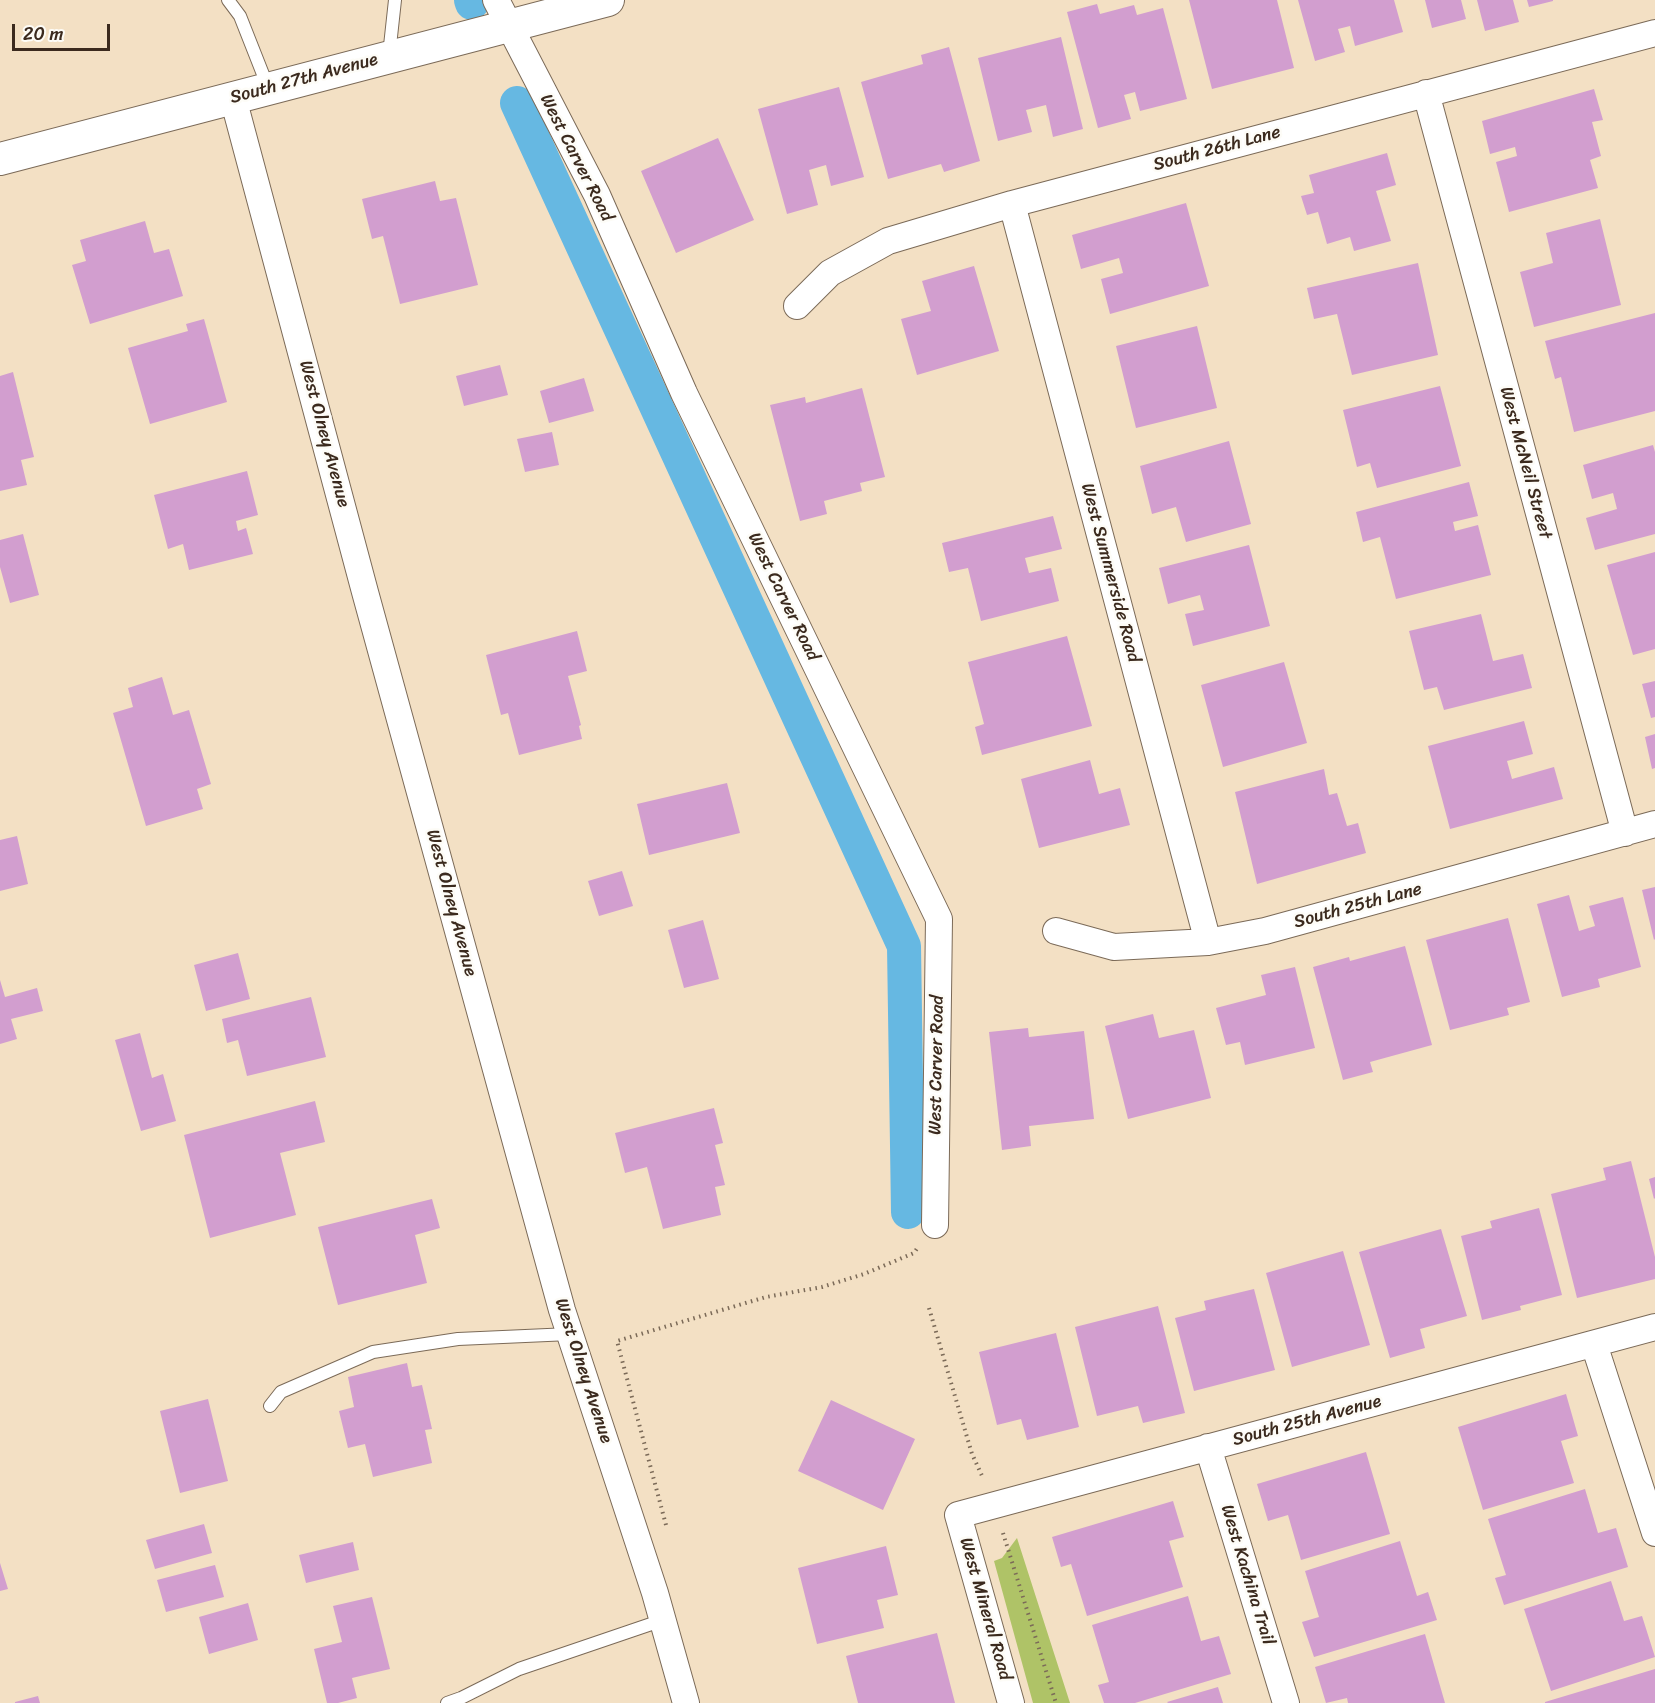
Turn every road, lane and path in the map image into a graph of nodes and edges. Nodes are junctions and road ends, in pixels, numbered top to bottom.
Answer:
1 (228, 0) edge
2 (395, 0) edge
3 (609, 0) edge
4 (502, 13) edge
5 (1655, 33) edge
6 (389, 56) junction
7 (268, 87) junction
8 (1426, 93) junction
9 (233, 98) junction
10 (0, 159) edge
11 (1011, 204) junction
12 (797, 306) dead end
13 (1655, 824) edge
14 (1625, 833) junction
15 (1056, 931) dead end
16 (1208, 942) junction
17 (935, 1224) dead end
18 (914, 1253) dead end
19 (1655, 1327) edge
20 (570, 1334) junction
21 (1594, 1344) junction
22 (270, 1407) dead end
23 (1208, 1448) junction
24 (958, 1515) joint
25 (669, 1533) dead end
26 (1655, 1533) edge
27 (663, 1620) junction
28 (447, 1703) edge
29 (686, 1703) edge
30 (1011, 1703) edge
31 (1286, 1703) edge

1 - 7 lane
2 - 6 lane
3 - 4 street, South 27th Avenue
4 - 6 street, South 27th Avenue
4 - 17 street, West Carver Road
5 - 8 street, South 26th Lane
6 - 7 street, South 27th Avenue
7 - 9 street, South 27th Avenue
8 - 11 street, South 26th Lane
8 - 14 street, West McNeil Street
9 - 10 street, South 27th Avenue
9 - 20 street, West Olney Avenue
11 - 12 street, South 26th Lane
11 - 16 street, West Summerside Road
13 - 14 street, South 25th Lane
14 - 16 street, South 25th Lane
15 - 16 street, South 25th Lane
18 - 25 path
19 - 21 street, South 25th Avenue
20 - 22 lane
20 - 27 street, West Olney Avenue
21 - 23 street, South 25th Avenue
21 - 26 street
23 - 24 street, South 25th Avenue
23 - 31 street, West Kachina Trail
24 - 30 street, West Mineral Road
27 - 28 lane
27 - 29 street, West Olney Avenue

